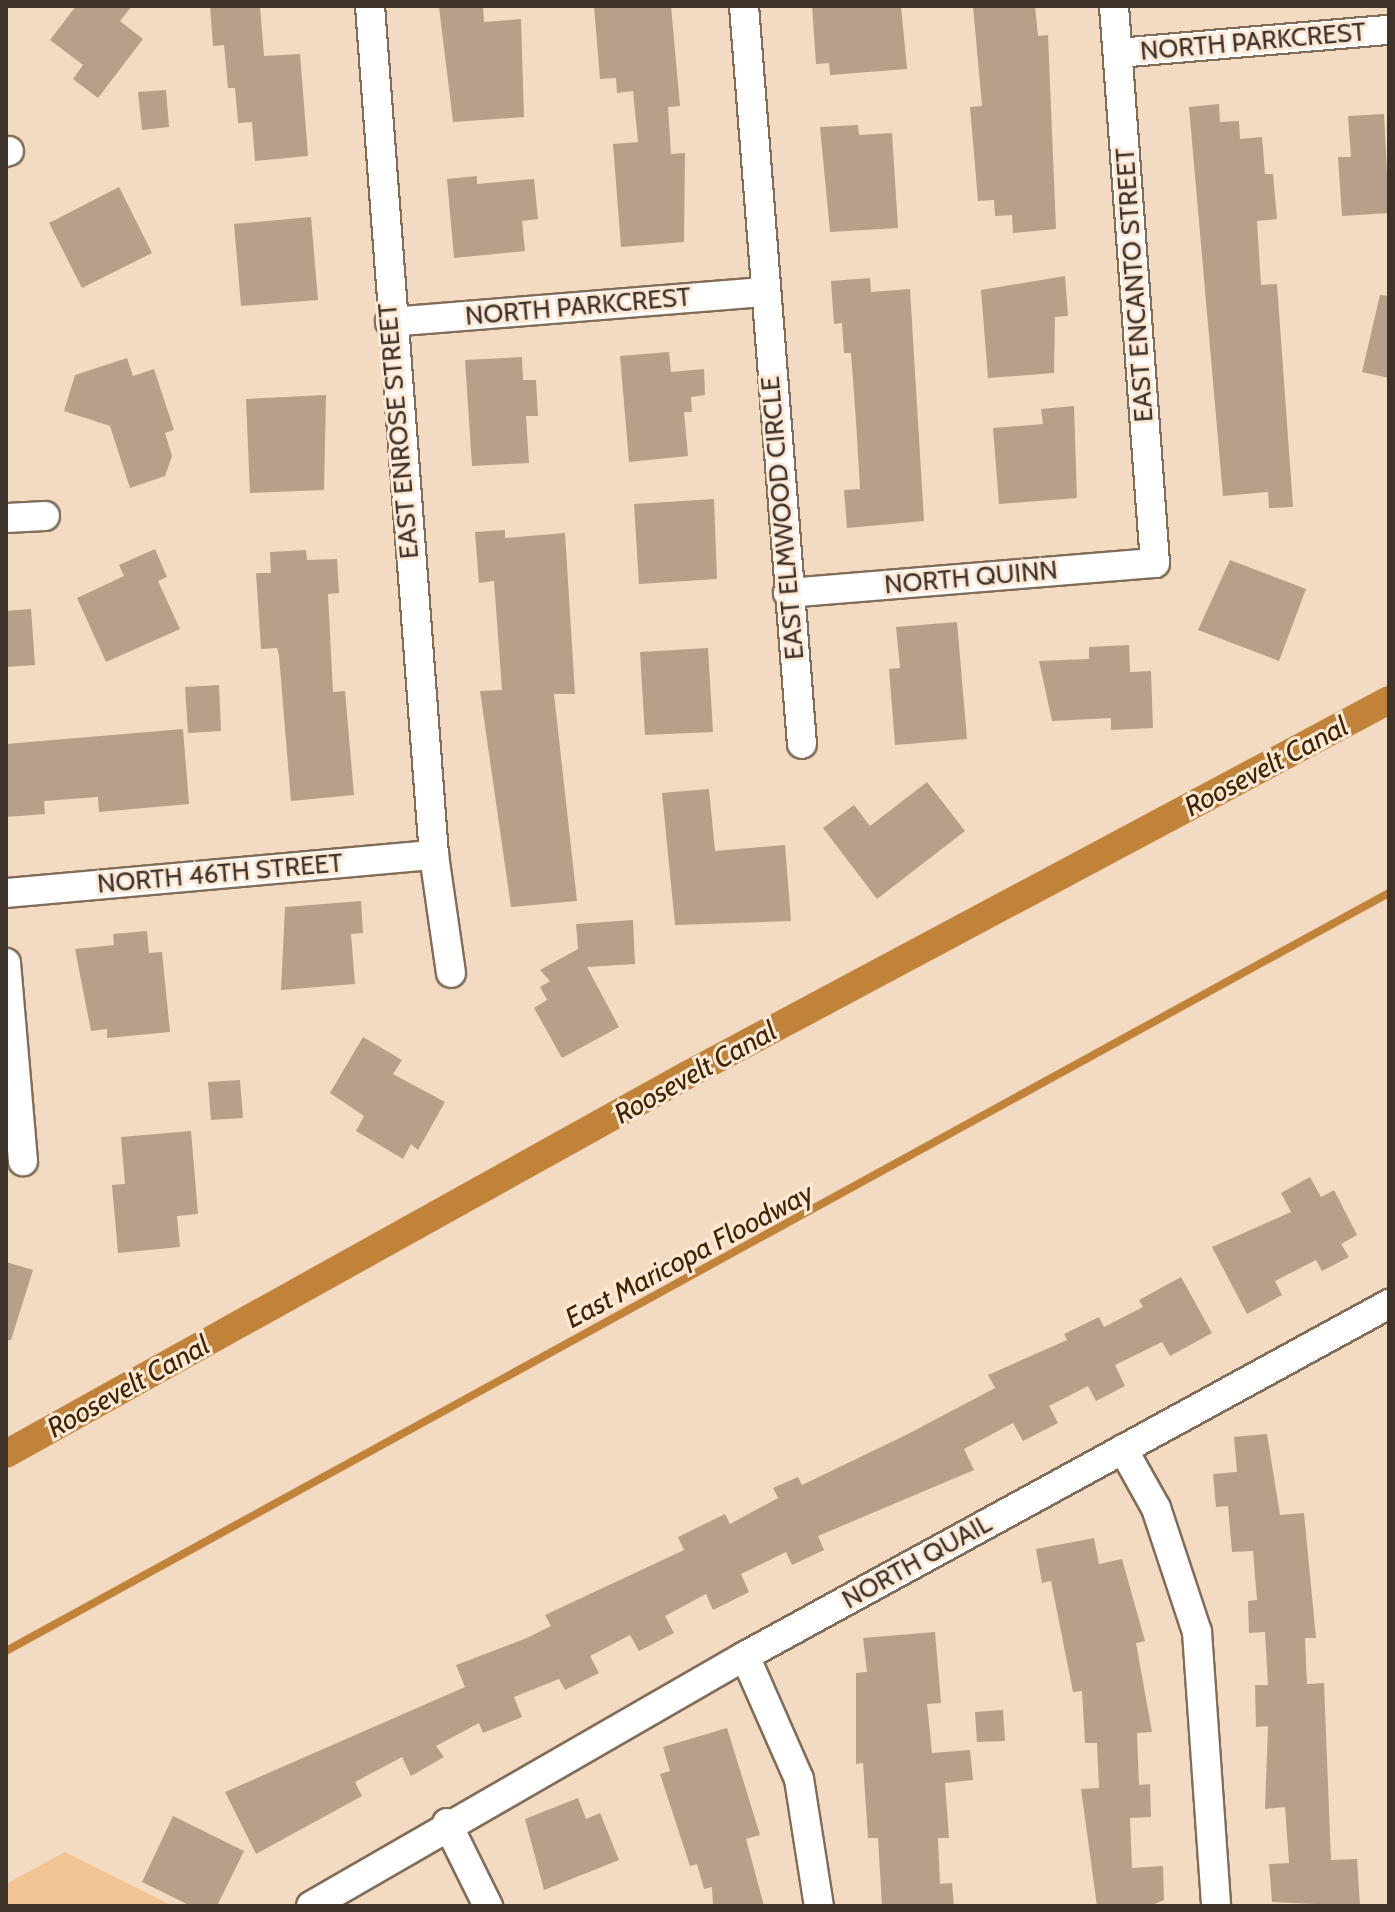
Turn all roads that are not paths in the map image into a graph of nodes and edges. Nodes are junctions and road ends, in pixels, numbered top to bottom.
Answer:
1 (370, 6) edge
2 (744, 6) edge
3 (1114, 6) edge
4 (1389, 30) edge
5 (1118, 53) junction
6 (765, 292) junction
7 (390, 322) junction
8 (45, 516) dead end
9 (6, 518) edge
10 (1155, 563) joint
11 (788, 593) junction
12 (802, 744) dead end
13 (434, 855) junction
14 (6, 893) edge
15 (6, 963) edge
16 (451, 973) dead end
17 (23, 1161) dead end
18 (1389, 1304) edge
19 (1123, 1449) junction
20 (745, 1656) junction
21 (447, 1823) junction
22 (311, 1906) edge
23 (488, 1906) edge
24 (819, 1906) edge
25 (1216, 1906) edge

1 - 7 street, EAST ENROSE STREET
2 - 6 street, EAST ELMWOOD CIRCLE
3 - 5 street, EAST ENCANTO STREET
4 - 5 street, NORTH PARKCREST
5 - 10 street, EAST ENCANTO STREET
6 - 7 street, NORTH PARKCREST
6 - 11 street, EAST ELMWOOD CIRCLE
7 - 13 street, EAST ENROSE STREET
8 - 9 street
10 - 11 street, NORTH QUINN
11 - 12 street, EAST ELMWOOD CIRCLE
13 - 14 street, NORTH 46TH STREET
13 - 16 street, EAST ENROSE STREET
15 - 17 street
18 - 19 street, NORTH QUAIL
19 - 20 street, NORTH QUAIL
19 - 25 street
20 - 21 street, NORTH QUAIL
20 - 24 street
21 - 22 street, NORTH QUAIL
21 - 23 street

